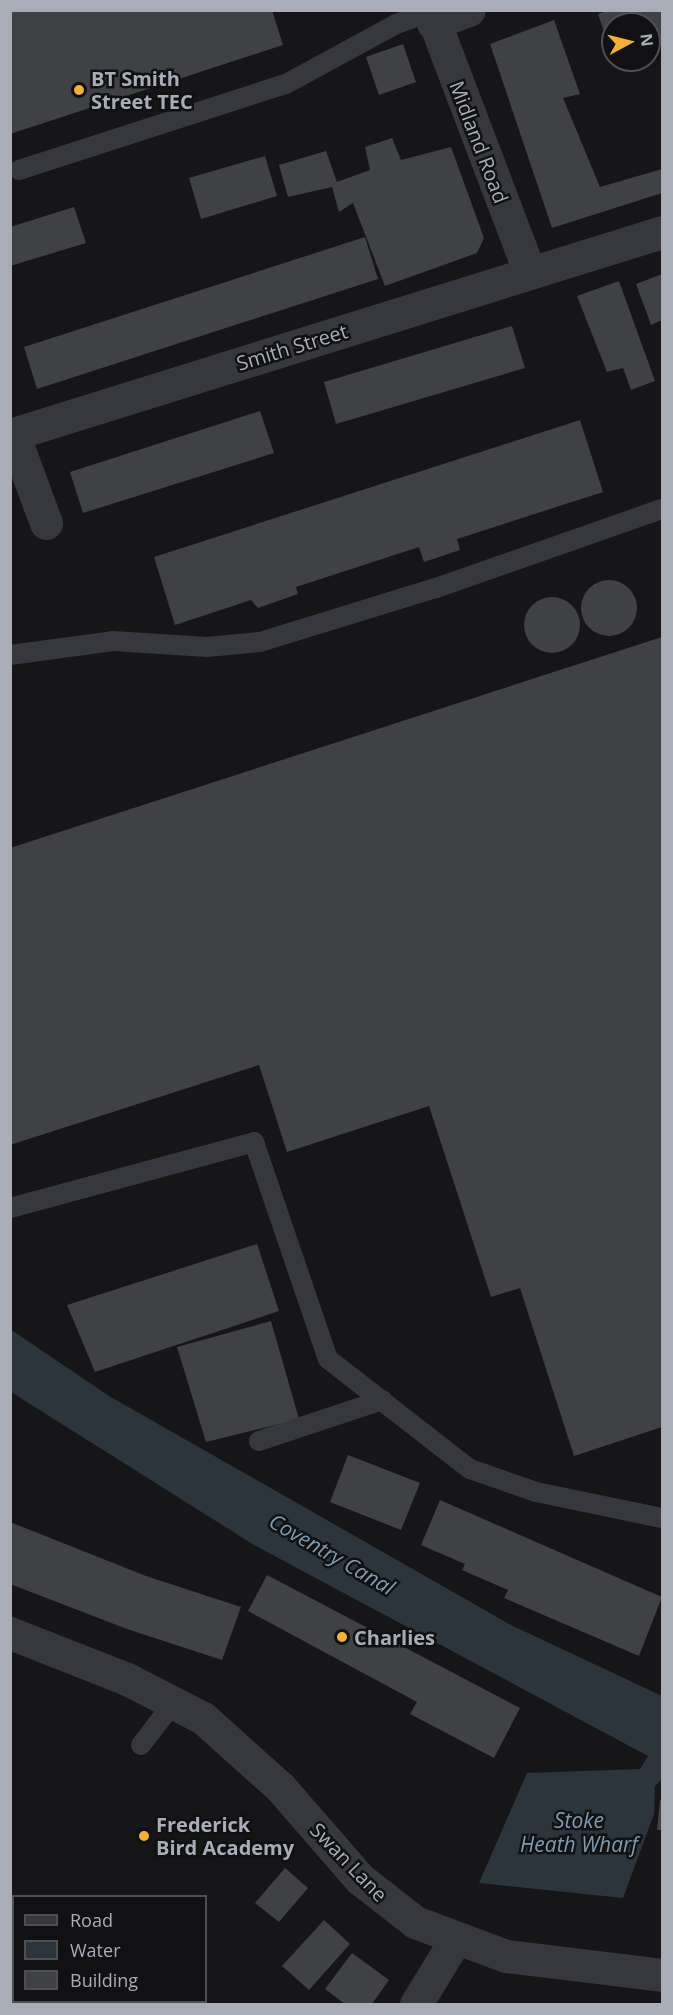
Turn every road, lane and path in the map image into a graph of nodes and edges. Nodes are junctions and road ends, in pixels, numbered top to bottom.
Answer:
1 (470, 10) edge
2 (431, 15) edge
3 (19, 170) dead end
4 (663, 232) edge
5 (530, 273) junction
6 (663, 509) edge
7 (46, 523) dead end
8 (10, 655) edge
9 (10, 1208) edge
10 (382, 1400) junction
11 (259, 1441) dead end
12 (663, 1518) edge
13 (10, 1633) edge
14 (174, 1702) junction
15 (141, 1745) dead end
16 (455, 1941) junction
17 (663, 1975) edge
18 (416, 2004) edge

1 - 2 street
2 - 3 lane
2 - 5 street, Midland Road
4 - 5 street, Smith Street
5 - 7 street, Smith Street
6 - 8 lane
9 - 10 lane
10 - 11 lane
10 - 12 lane
13 - 14 street, Swan Lane
14 - 15 lane
14 - 16 street, Swan Lane
16 - 17 street, Swan Lane
16 - 18 street

